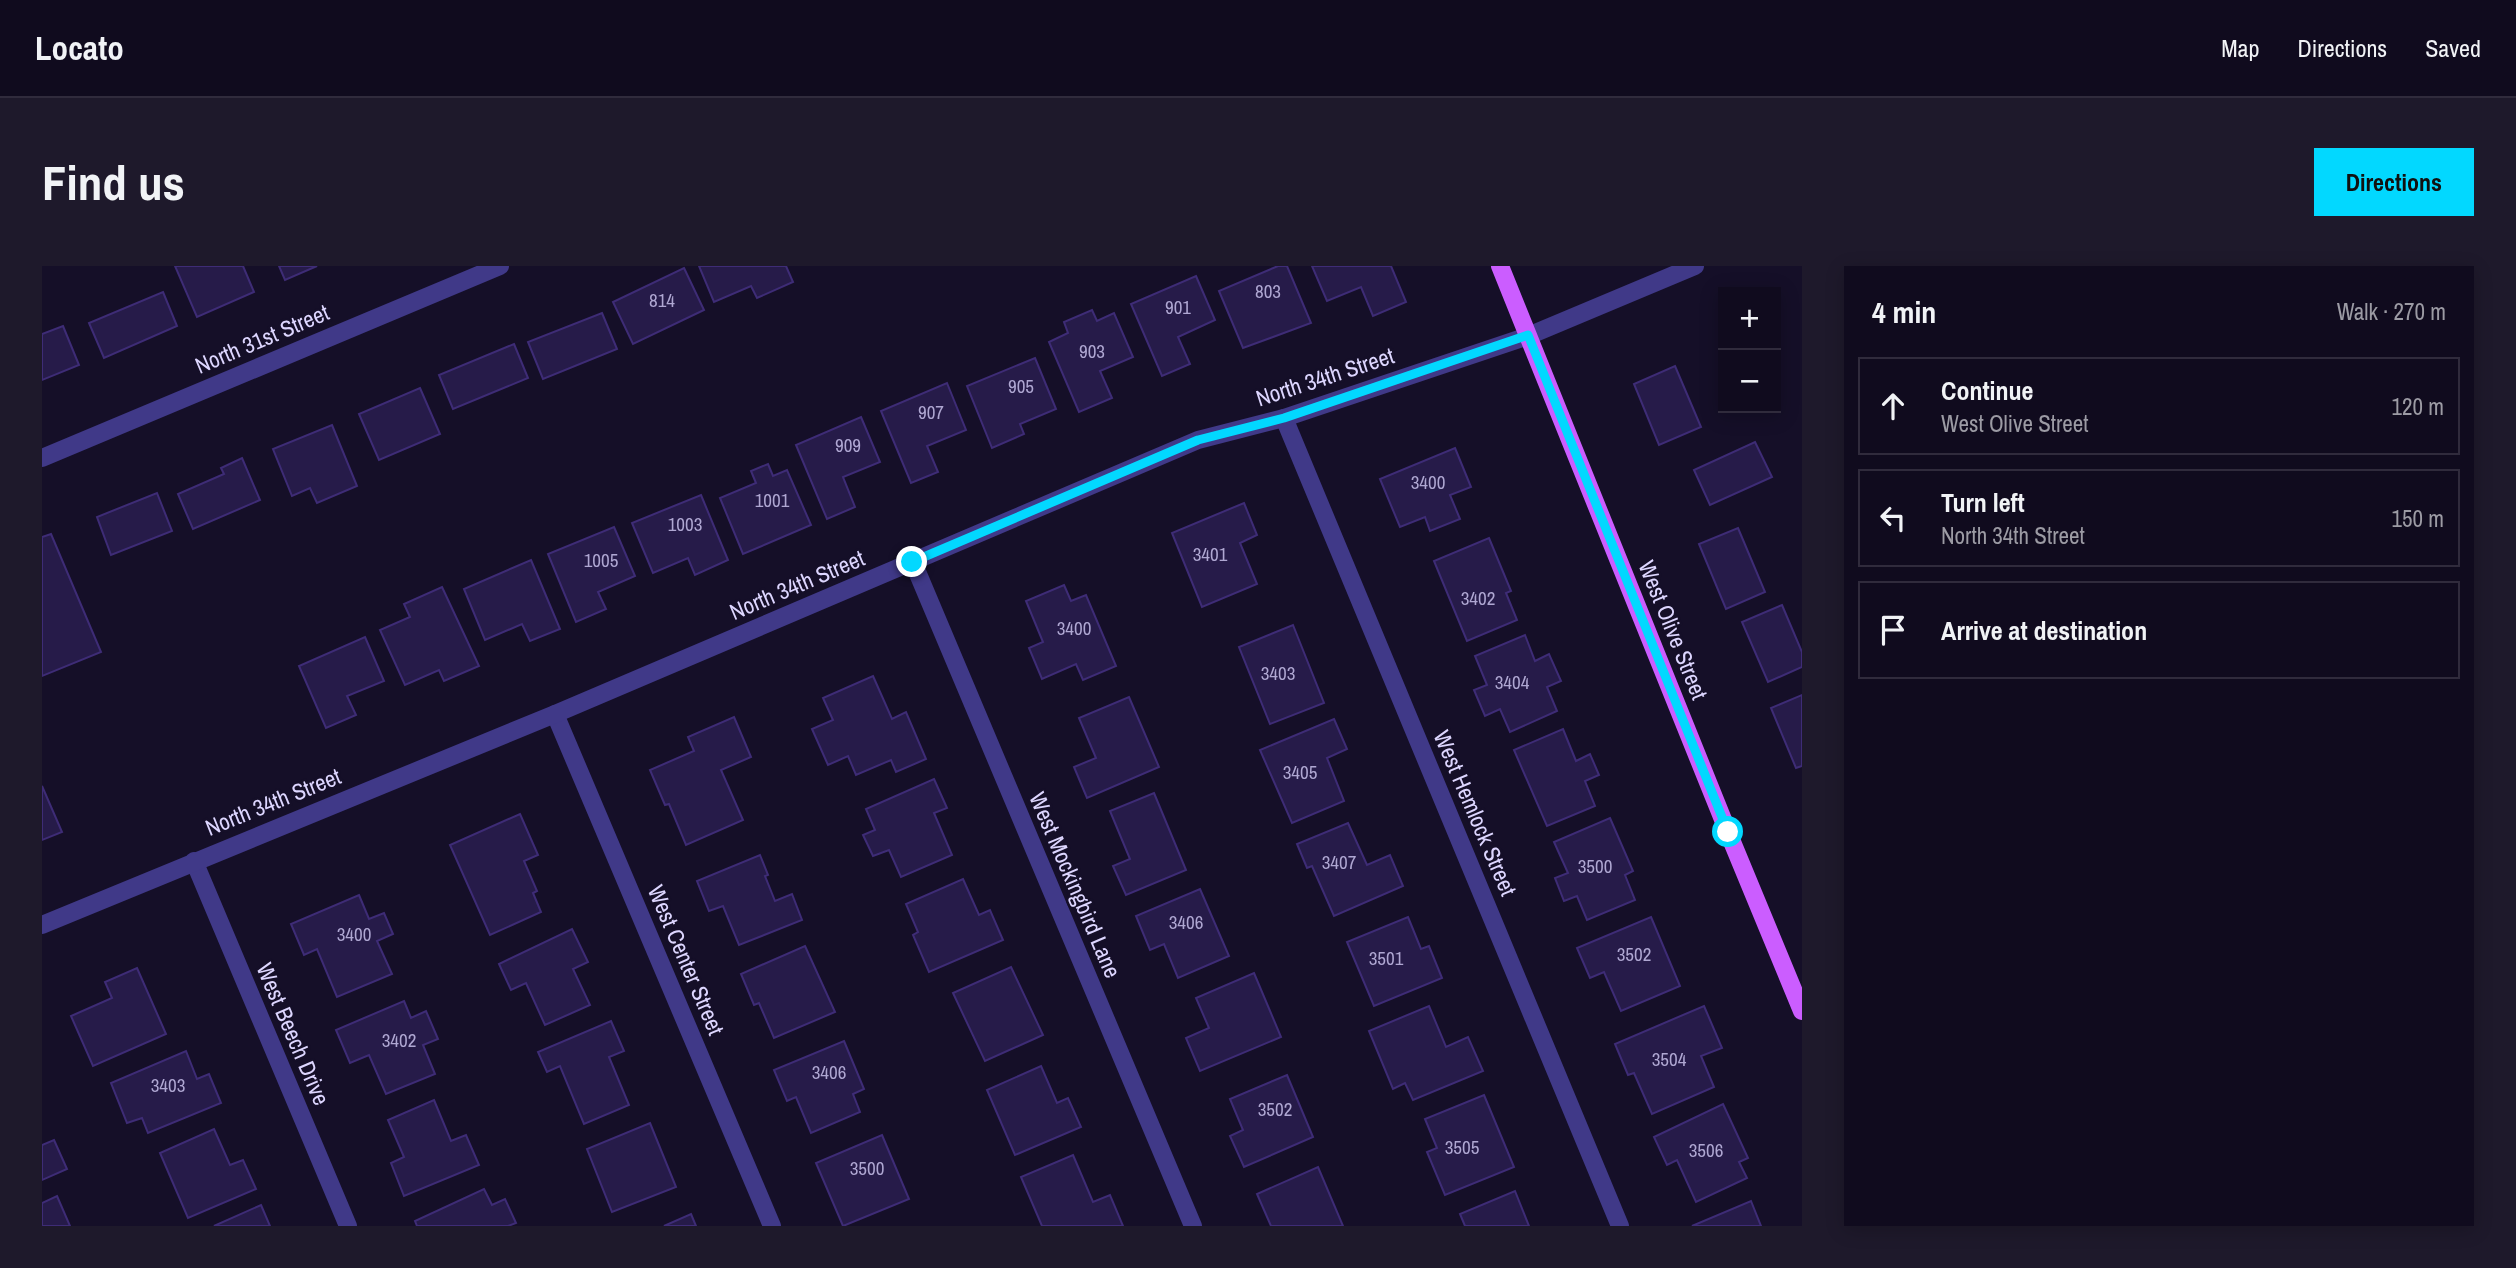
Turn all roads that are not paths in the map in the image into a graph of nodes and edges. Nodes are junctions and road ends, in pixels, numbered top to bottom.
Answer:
1 (500, 266) edge
2 (1500, 266) edge
3 (1695, 266) edge
4 (1528, 335) junction
5 (1284, 418) junction
6 (42, 458) edge
7 (912, 562) junction
8 (555, 714) junction
9 (194, 861) junction
10 (42, 925) edge
11 (1802, 1011) edge
12 (348, 1226) edge
13 (772, 1226) edge
14 (1193, 1226) edge
15 (1620, 1226) edge

1 - 6 street, North 31st Street
2 - 4 main road, West Olive Street
3 - 4 street, North 34th Street
4 - 5 street, North 34th Street
4 - 11 main road, West Olive Street
5 - 7 street, North 34th Street
5 - 15 street, West Hemlock Street
7 - 8 street, North 34th Street
7 - 14 street, West Mockingbird Lane
8 - 9 street, North 34th Street
8 - 13 street, West Center Street
9 - 10 street, North 34th Street
9 - 12 street, West Beech Drive

